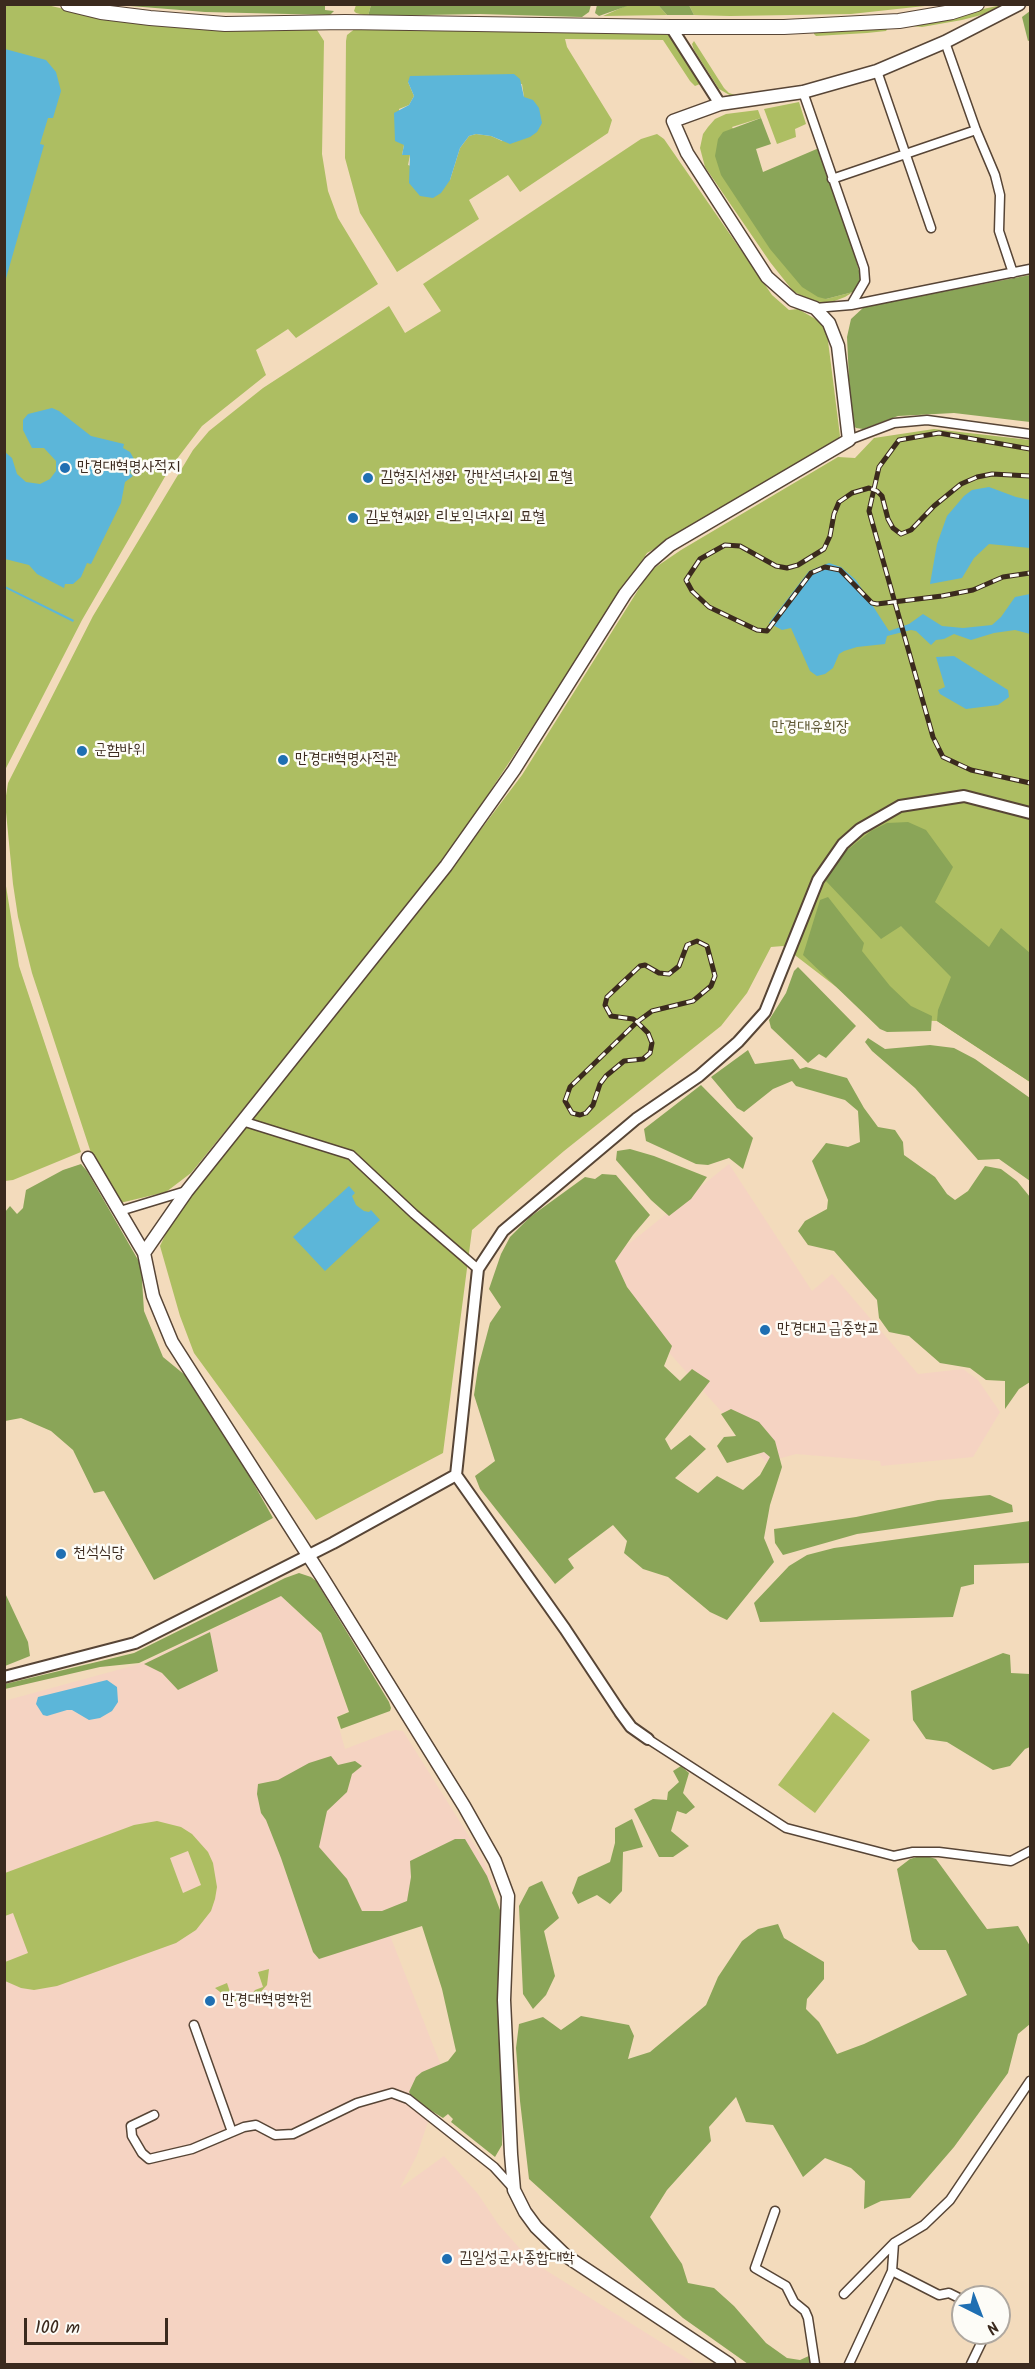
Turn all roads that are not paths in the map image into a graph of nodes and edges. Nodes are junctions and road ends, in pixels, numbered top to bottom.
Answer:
1 (68, 4) edge
2 (977, 4) edge
3 (1019, 4) edge
4 (671, 27) junction
5 (945, 42) junction
6 (877, 71) junction
7 (802, 92) junction
8 (720, 104) junction
9 (976, 130) junction
10 (906, 154) junction
11 (832, 179) junction
12 (931, 228) dead end
13 (1030, 269) edge
14 (1013, 273) junction
15 (851, 305) junction
16 (815, 308) junction
17 (1030, 434) edge
18 (849, 440) junction
19 (1030, 813) edge
20 (242, 1121) junction
21 (88, 1158) dead end
22 (187, 1191) junction
23 (120, 1211) junction
24 (144, 1253) junction
25 (478, 1269) junction
26 (456, 1475) junction
27 (307, 1554) junction
28 (4, 1677) edge
29 (648, 1740) joint
30 (1030, 1851) edge
31 (194, 2025) dead end
32 (1030, 2081) edge
33 (154, 2115) dead end
34 (232, 2132) junction
35 (514, 2190) junction
36 (775, 2211) dead end
37 (894, 2243) junction
38 (892, 2271) junction
39 (844, 2294) dead end
40 (951, 2294) edge
41 (980, 2345) edge
42 (729, 2364) edge
43 (815, 2364) edge
44 (849, 2364) edge
45 (971, 2364) edge

1 - 4 main road
2 - 4 main road
3 - 5 main road
4 - 8 street
5 - 6 main road
5 - 9 street
6 - 7 main road
6 - 10 street
7 - 8 main road
7 - 11 street
8 - 16 main road
9 - 10 street
9 - 14 street
10 - 11 street
10 - 12 street
11 - 15 street
13 - 14 street
14 - 15 street
15 - 16 street
16 - 18 main road
17 - 18 street
18 - 20 main road
19 - 25 street
20 - 22 main road
20 - 25 street
21 - 23 main road
22 - 23 street
22 - 24 main road
23 - 24 main road
24 - 27 main road
25 - 26 street
26 - 27 street
26 - 29 street
27 - 28 street
27 - 35 main road
29 - 30 street
31 - 34 street
32 - 37 street
33 - 34 street
34 - 35 street
35 - 42 main road
36 - 43 street
37 - 38 street
37 - 39 street
38 - 40 street
38 - 44 street
41 - 45 street

